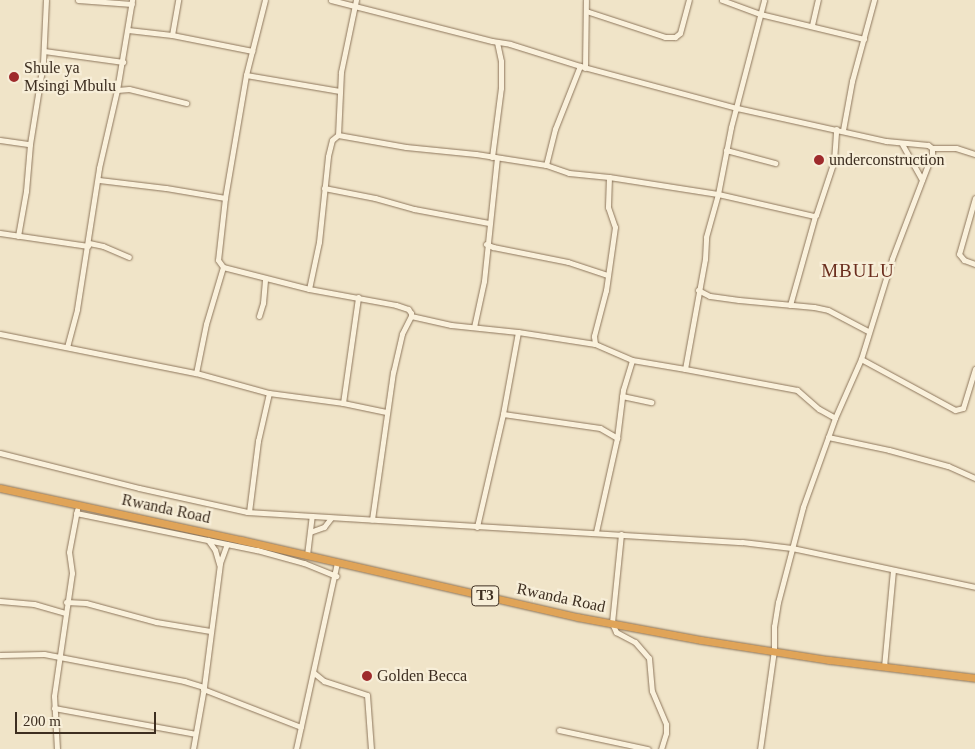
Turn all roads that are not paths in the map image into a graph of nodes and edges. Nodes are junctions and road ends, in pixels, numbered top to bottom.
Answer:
1 (46, 0) edge
2 (78, 0) edge
3 (178, 0) edge
4 (265, 0) edge
5 (331, 0) edge
6 (586, 0) edge
7 (690, 0) edge
8 (722, 0) edge
9 (764, 0) edge
10 (818, 0) edge
11 (874, 0) edge
12 (132, 2) edge
13 (355, 3) edge
14 (586, 11) junction
15 (760, 14) junction
16 (812, 25) junction
17 (128, 30) junction
18 (172, 35) junction
19 (864, 39) junction
20 (497, 42) junction
21 (44, 51) junction
22 (252, 51) junction
23 (123, 62) junction
24 (583, 67) junction
25 (246, 75) junction
26 (117, 90) junction
27 (340, 91) junction
28 (186, 103) dead end
29 (736, 108) junction
30 (836, 129) junction
31 (844, 130) junction
32 (338, 135) junction
33 (0, 140) edge
34 (30, 144) junction
35 (902, 144) junction
36 (932, 148) junction
37 (726, 150) junction
38 (975, 154) edge
39 (495, 158) junction
40 (775, 163) dead end
41 (546, 165) junction
42 (609, 177) junction
43 (99, 180) junction
44 (922, 180) junction
45 (324, 188) junction
46 (718, 194) junction
47 (225, 198) junction
48 (975, 198) edge
49 (815, 216) junction
50 (489, 223) junction
51 (0, 233) edge
52 (18, 236) junction
53 (88, 244) junction
54 (486, 244) junction
55 (129, 257) dead end
56 (975, 264) edge
57 (222, 267) junction
58 (606, 275) junction
59 (265, 279) junction
60 (309, 289) junction
61 (698, 290) junction
62 (358, 297) junction
63 (790, 305) junction
64 (258, 316) dead end
65 (411, 316) junction
66 (474, 327) junction
67 (518, 332) junction
68 (868, 332) junction
69 (0, 334) edge
70 (594, 344) junction
71 (67, 347) junction
72 (861, 359) junction
73 (632, 360) junction
74 (685, 369) junction
75 (975, 369) edge
76 (196, 374) junction
77 (968, 387) junction
78 (975, 390) edge
79 (269, 393) junction
80 (622, 396) junction
81 (651, 402) dead end
82 (342, 403) junction
83 (386, 412) junction
84 (503, 414) junction
85 (835, 418) junction
86 (828, 437) junction
87 (617, 438) junction
88 (0, 453) edge
89 (975, 478) edge
90 (0, 488) edge
91 (77, 504) junction
92 (249, 512) junction
93 (76, 513) junction
94 (312, 517) junction
95 (331, 518) junction
96 (372, 520) junction
97 (477, 527) junction
98 (310, 532) junction
99 (596, 532) junction
100 (622, 534) junction
101 (208, 540) junction
102 (227, 544) junction
103 (792, 548) junction
104 (307, 555) junction
105 (337, 562) junction
106 (220, 566) junction
107 (893, 570) junction
108 (336, 576) junction
109 (975, 587) edge
110 (0, 602) edge
111 (66, 602) junction
112 (65, 612) junction
113 (612, 623) junction
114 (210, 631) junction
115 (774, 650) junction
116 (0, 655) edge
117 (61, 657) junction
118 (884, 667) junction
119 (314, 673) junction
120 (975, 678) edge
121 (204, 688) junction
122 (54, 708) junction
123 (301, 727) junction
124 (559, 730) dead end
125 (195, 734) junction
126 (57, 749) edge
127 (193, 749) edge
128 (296, 749) edge
129 (371, 749) edge
130 (648, 749) edge
131 (661, 749) edge
132 (760, 749) edge

1 - 21 street
2 - 12 street
3 - 18 street
4 - 22 street
5 - 13 street
6 - 14 street
7 - 14 street
8 - 15 street
9 - 15 street
10 - 16 street
11 - 19 street
12 - 17 street
13 - 20 street
13 - 27 street
14 - 24 street
15 - 16 street
15 - 29 street
16 - 19 street
17 - 18 street
17 - 23 street
18 - 22 street
19 - 31 street
20 - 24 street
20 - 39 street
21 - 23 street
21 - 34 street
22 - 25 street
23 - 26 street
24 - 29 street
24 - 41 street
25 - 27 street
25 - 47 street
26 - 28 street
26 - 43 street
27 - 32 street
29 - 30 street
29 - 37 street
30 - 31 street
30 - 49 street
31 - 35 street
32 - 39 street
32 - 45 street
33 - 34 street
34 - 52 street
35 - 36 street
35 - 44 street
36 - 38 street
36 - 44 street
37 - 40 street
37 - 46 street
39 - 41 street
39 - 50 street
41 - 42 street
42 - 46 street
42 - 58 street
43 - 47 street
43 - 53 street
44 - 68 street
45 - 50 street
45 - 60 street
46 - 49 street
46 - 61 street
47 - 57 street
48 - 56 street
49 - 63 street
50 - 54 street
51 - 52 street
52 - 53 street
53 - 55 street
53 - 71 street
54 - 58 street
54 - 66 street
57 - 59 street
57 - 76 street
58 - 70 street
59 - 60 street
59 - 64 street
60 - 62 street
61 - 63 street
61 - 74 street
62 - 65 street
62 - 82 street
63 - 68 street
65 - 66 street
65 - 83 street
66 - 67 street
67 - 70 street
67 - 84 street
68 - 72 street
69 - 71 street
70 - 73 street
71 - 76 street
72 - 77 street
72 - 85 street
73 - 74 street
73 - 80 street
74 - 85 street
75 - 77 street
76 - 79 street
77 - 78 street
79 - 82 street
79 - 92 street
80 - 81 street
80 - 87 street
82 - 83 street
83 - 96 street
84 - 87 street
84 - 97 street
85 - 86 street
86 - 89 street
86 - 103 street
87 - 99 street
88 - 92 street
90 - 91 highway, Rwanda Road / T3
91 - 93 street
91 - 104 highway, Rwanda Road / T3
92 - 94 street
93 - 101 street
93 - 111 street
94 - 95 street
94 - 98 street
95 - 96 street
95 - 98 street
96 - 97 street
97 - 99 street
98 - 104 street
99 - 100 street
100 - 103 street
100 - 113 street
101 - 102 street
101 - 106 street
102 - 106 street
102 - 108 street
103 - 107 street
103 - 115 street
104 - 105 highway, Rwanda Road / T3
105 - 108 street
105 - 113 highway, Rwanda Road / T3
106 - 114 street
107 - 109 street
107 - 118 street
108 - 119 street
110 - 112 street
111 - 112 street
111 - 114 street
112 - 117 street
113 - 115 highway, Rwanda Road / T3
113 - 131 street
114 - 121 street
115 - 118 highway, Rwanda Road / T3
115 - 132 street
116 - 117 street
117 - 121 street
117 - 122 street
118 - 120 highway, Rwanda Road / T3
119 - 123 street
119 - 129 street
121 - 123 street
121 - 125 street
122 - 125 street
122 - 126 street
123 - 128 street
124 - 130 street
125 - 127 street

